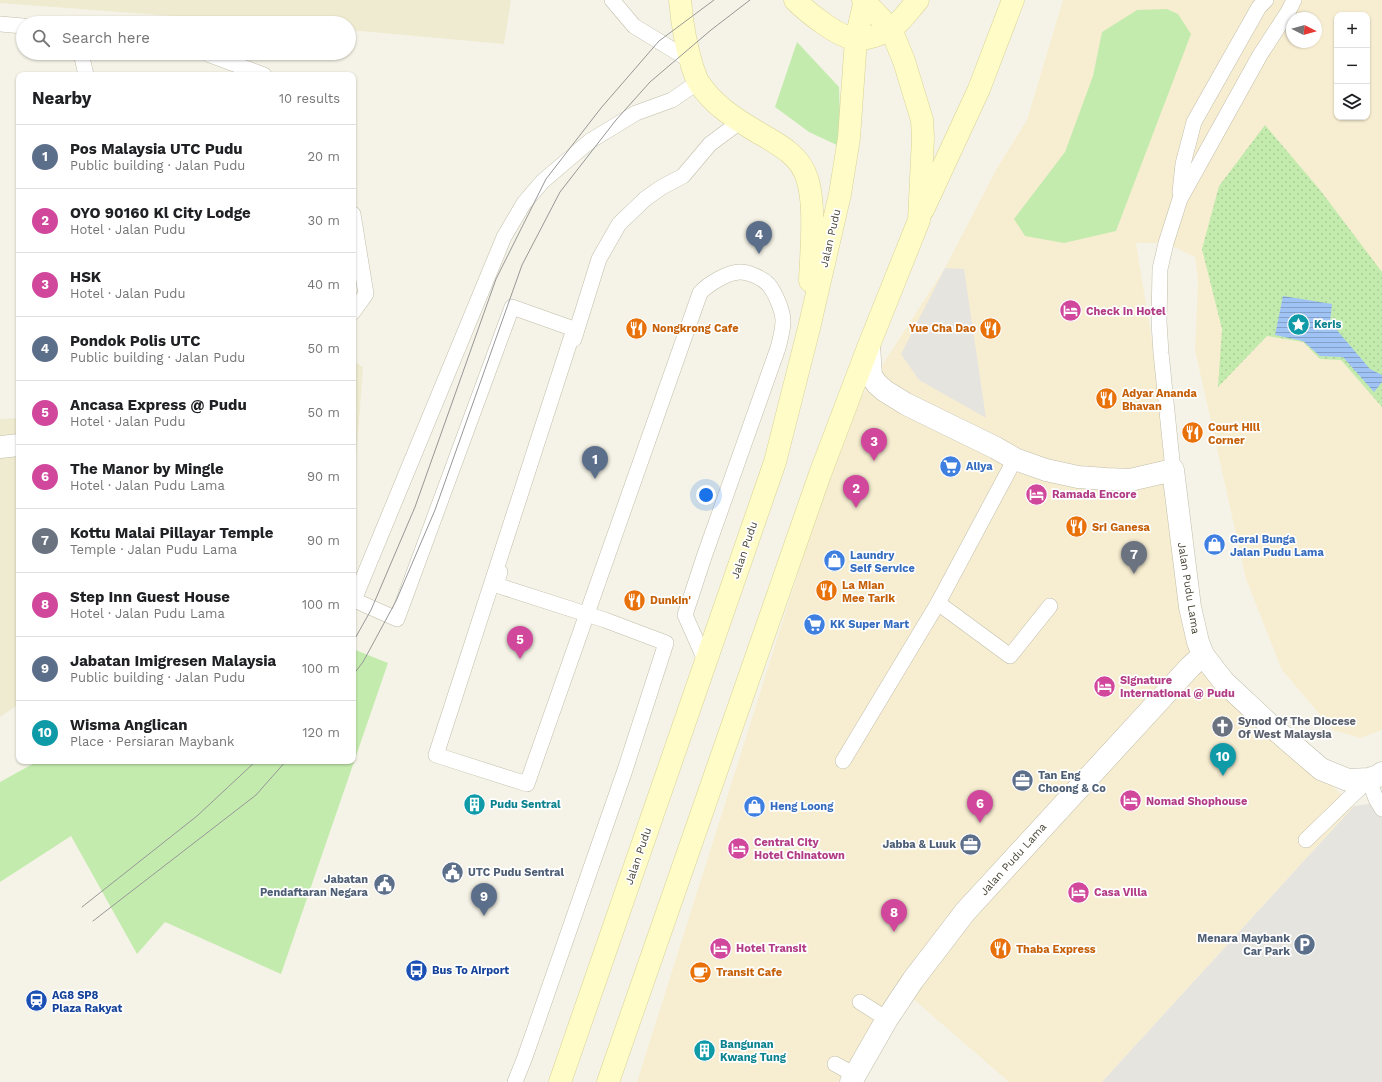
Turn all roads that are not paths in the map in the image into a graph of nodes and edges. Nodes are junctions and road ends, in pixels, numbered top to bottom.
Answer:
1 (612, 0) edge
2 (680, 0) edge
3 (795, 0) edge
4 (864, 0) edge
5 (918, 0) edge
6 (1013, 0) edge
7 (1266, 0) edge
8 (1294, 0) edge
9 (0, 24) edge
10 (16, 25) edge
11 (891, 29) junction
12 (856, 39) junction
13 (83, 60) edge
14 (224, 60) edge
15 (691, 61) junction
16 (85, 72) edge
17 (256, 72) edge
18 (698, 82) junction
19 (741, 122) junction
20 (1180, 199) junction
21 (918, 220) junction
22 (356, 232) edge
23 (356, 308) edge
24 (809, 328) junction
25 (869, 345) junction
26 (16, 445) edge
27 (0, 447) edge
28 (1015, 459) junction
29 (1173, 470) junction
30 (356, 595) edge
31 (356, 601) edge
32 (938, 603) junction
33 (1050, 606) dead end
34 (1203, 655) junction
35 (706, 660) junction
36 (843, 761) dead end
37 (1375, 776) edge
38 (1382, 809) edge
39 (1306, 840) dead end
40 (860, 1002) dead end
41 (887, 1019) junction
42 (835, 1064) dead end
43 (853, 1078) edge
44 (515, 1082) edge
45 (560, 1082) edge
46 (608, 1082) edge

1 - 15 lane
2 - 15 main road
3 - 12 main road
4 - 11 main road
4 - 12 main road, Jalan Pudu
5 - 11 main road
6 - 21 main road
7 - 20 lane
8 - 20 lane
9 - 10 lane
11 - 12 main road
11 - 21 main road
12 - 24 main road, Jalan Pudu
13 - 16 lane
14 - 17 lane
15 - 18 main road
18 - 19 main road
18 - 30 lane
19 - 24 main road
19 - 44 lane
20 - 29 lane
21 - 25 main road
22 - 23 lane
24 - 35 main road, Jalan Pudu
25 - 28 street
25 - 46 main road
26 - 27 street
28 - 29 street
28 - 32 lane
29 - 34 street, Jalan Pudu Lama
31 - 35 lane
32 - 33 lane
32 - 36 lane
34 - 37 street
34 - 41 street, Jalan Pudu Lama
35 - 45 main road, Jalan Pudu
37 - 38 lane
37 - 39 lane
40 - 41 lane
41 - 43 street, Jalan Pudu Lama
42 - 43 lane

